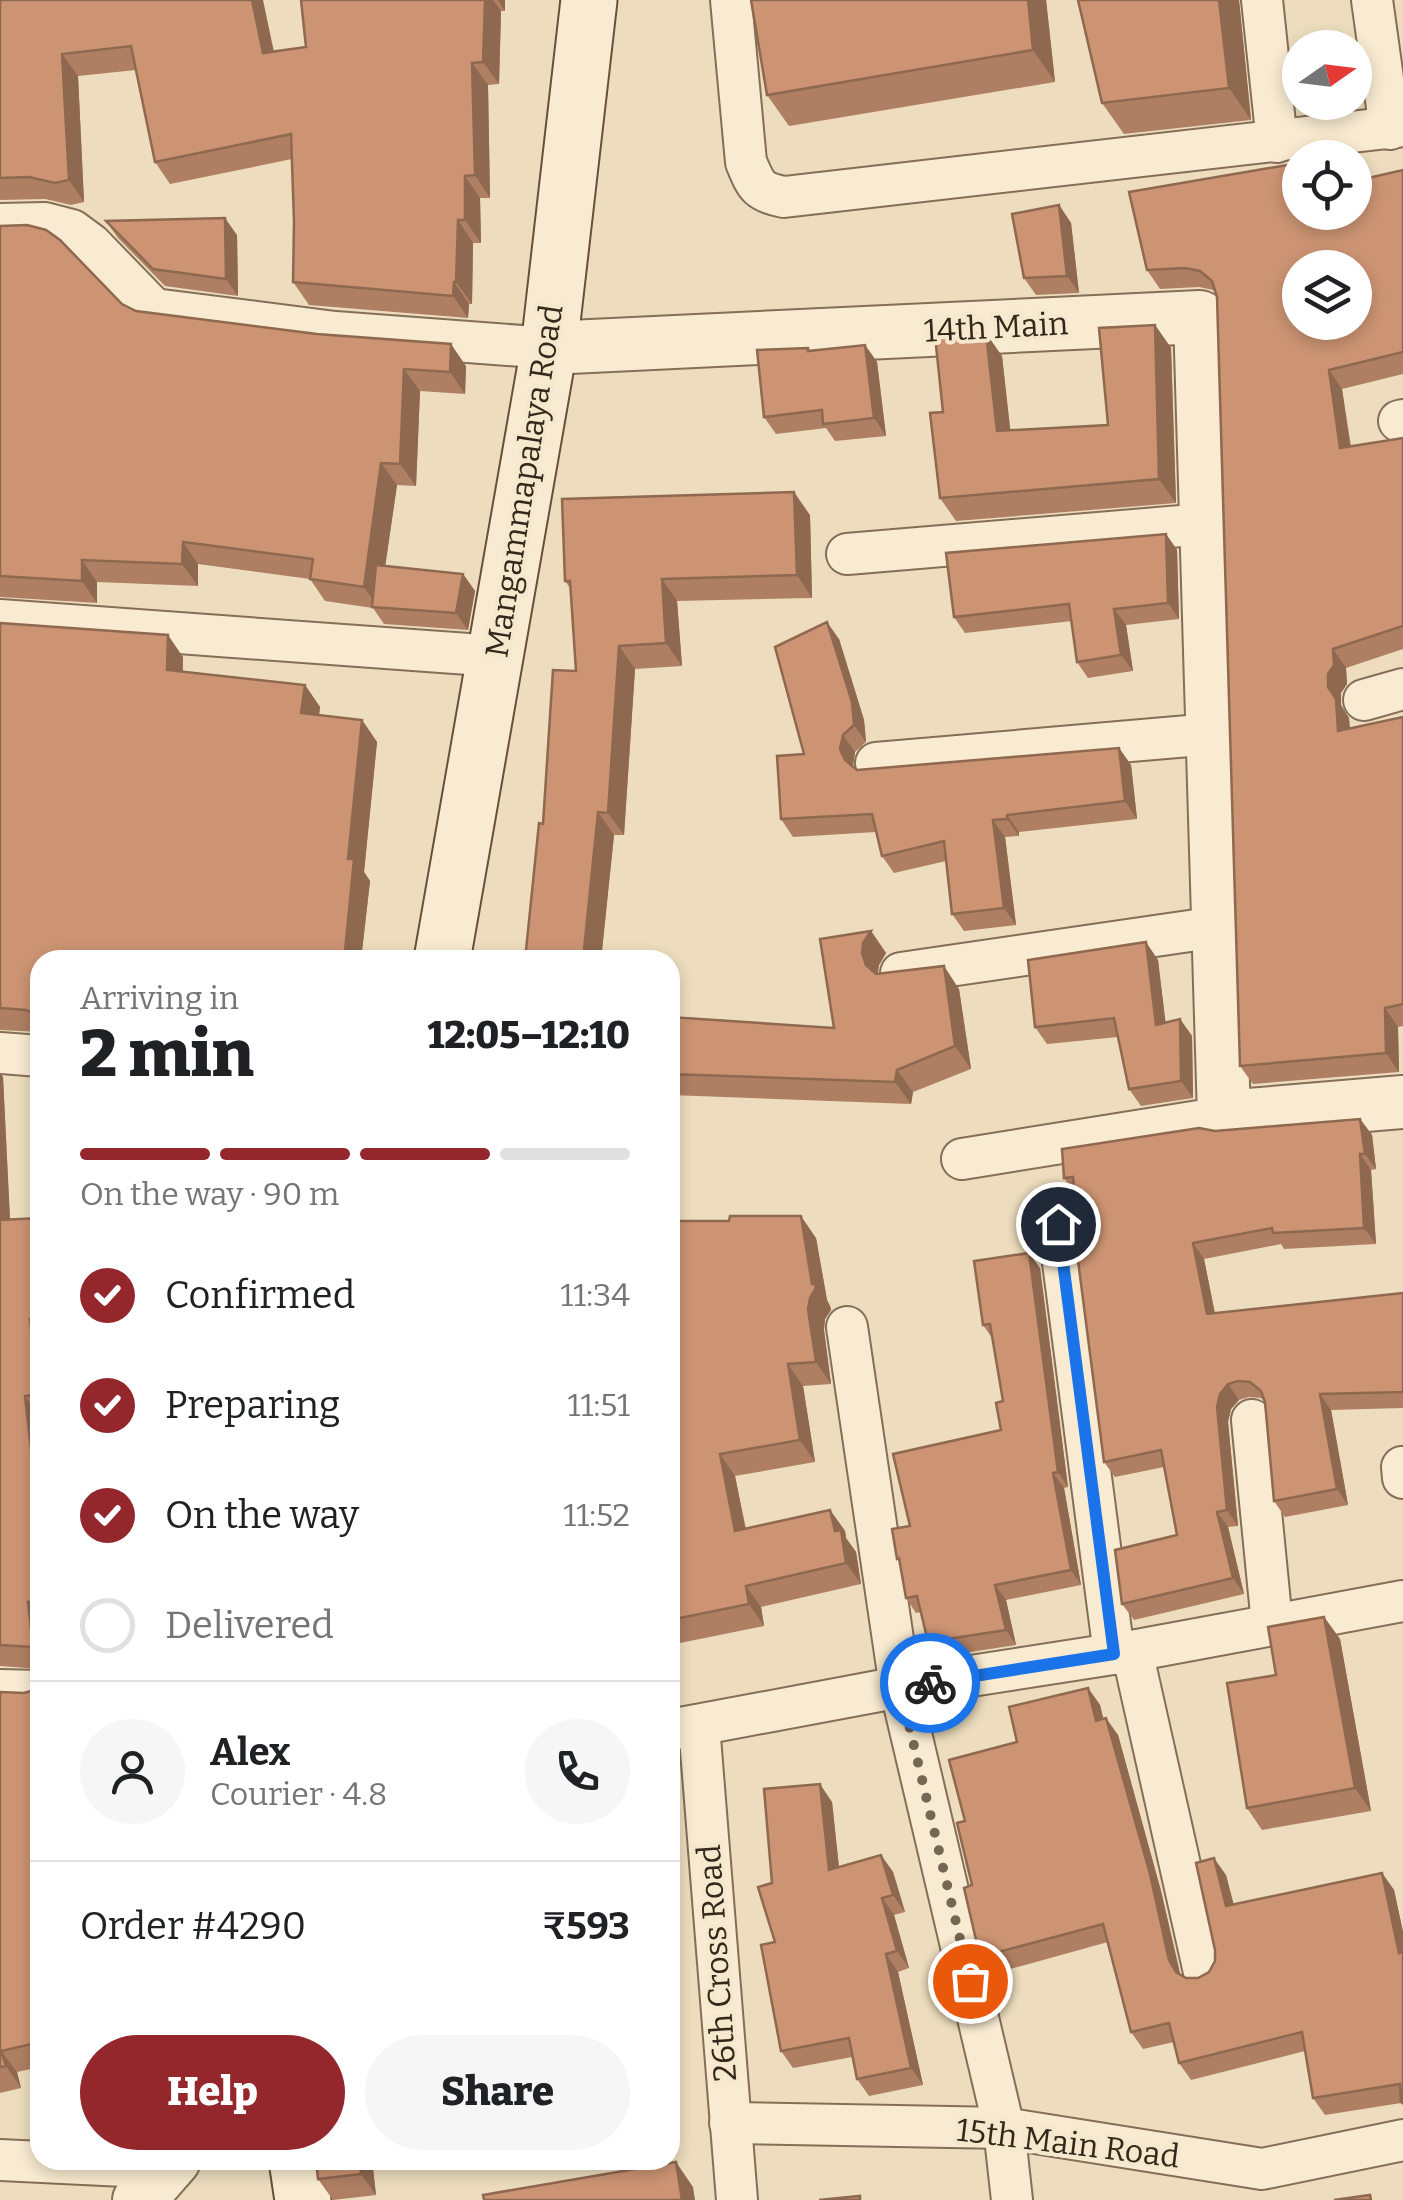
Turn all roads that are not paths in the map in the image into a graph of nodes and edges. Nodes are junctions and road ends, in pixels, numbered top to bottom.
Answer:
1 (589, 0) edge
2 (731, 0) edge
3 (1262, 0) edge
4 (1372, 0) edge
5 (1397, 128) edge
6 (1277, 142) junction
7 (13, 224) edge
8 (549, 348) junction
9 (1204, 524) junction
10 (847, 554) dead end
11 (0, 620) edge
12 (496, 656) junction
13 (1403, 689) edge
14 (1364, 700) dead end
15 (1212, 734) junction
16 (876, 763) dead end
17 (1217, 926) junction
18 (444, 950) edge
19 (901, 972) edge
20 (0, 1053) edge
21 (30, 1055) edge
22 (1403, 1102) edge
23 (1224, 1117) junction
24 (962, 1159) dead end
25 (1058, 1224) dead end
26 (847, 1327) dead end
27 (1252, 1420) dead end
28 (1402, 1467) edge
29 (1403, 1478) edge
30 (1403, 1601) edge
31 (1272, 1624) junction
32 (1123, 1652) junction
33 (900, 1687) junction
34 (0, 1690) edge
35 (30, 1691) edge
36 (684, 1728) edge
37 (1204, 1972) edge
38 (730, 2124) junction
39 (1004, 2128) junction
40 (1403, 2140) edge
41 (0, 2160) edge
42 (30, 2162) edge
43 (298, 2170) edge
44 (1262, 2184) edge
45 (303, 2200) edge
46 (737, 2200) edge
47 (1012, 2200) edge

1 - 8 main road, Mangammapalaya Road
2 - 6 street
3 - 6 street
4 - 5 street
5 - 6 street
7 - 8 street, 14th Main
8 - 9 street, 14th Main
8 - 12 main road, Mangammapalaya Road
9 - 10 street
9 - 15 street, 14th Main
11 - 12 street
12 - 18 main road, Mangammapalaya Road
13 - 14 street
15 - 16 street
15 - 17 street, 14th Main
17 - 19 street
17 - 23 street, 14th Main
20 - 21 street
22 - 23 street
23 - 24 street
25 - 32 street
26 - 33 street
27 - 31 street
28 - 29 street
30 - 31 street
31 - 32 street
32 - 33 street
32 - 37 street
33 - 36 street
33 - 39 street
34 - 35 street
36 - 38 street, 26th Cross Road
38 - 39 street, 15th Main Road
38 - 46 street, 26th Cross Road
39 - 44 street, 15th Main Road
39 - 47 street
40 - 44 street, 15th Main Road
41 - 42 street
43 - 45 main road

